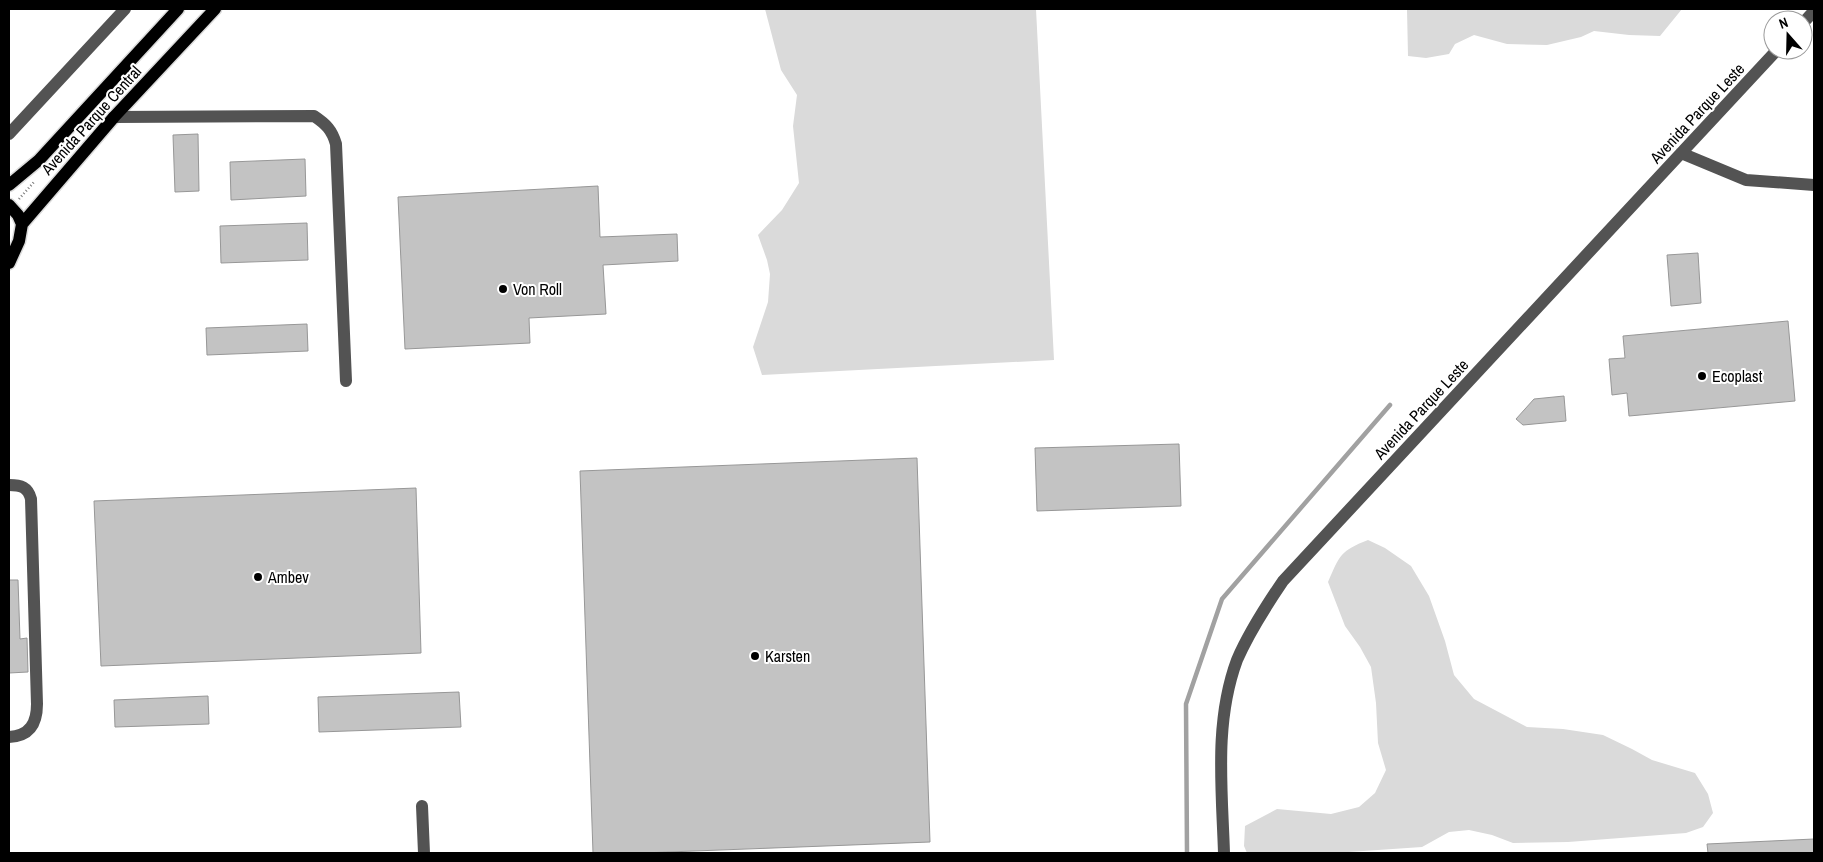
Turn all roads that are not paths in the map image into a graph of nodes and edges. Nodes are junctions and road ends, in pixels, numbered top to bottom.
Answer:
1 (125, 9) edge
2 (178, 9) edge
3 (215, 9) edge
4 (1768, 60) edge
5 (114, 117) junction
6 (9, 134) edge
7 (1681, 153) junction
8 (9, 185) edge
9 (1814, 185) edge
10 (9, 205) edge
11 (22, 224) junction
12 (9, 263) edge
13 (346, 380) dead end
14 (9, 486) edge
15 (9, 737) edge
16 (422, 806) dead end
17 (424, 853) edge
18 (1224, 853) edge

1 - 6 street
2 - 8 main road, Avenida Parque Central
3 - 5 main road, Avenida Parque Central
4 - 7 street, Avenida Parque Leste
5 - 11 main road, Avenida Parque Central
5 - 13 street
7 - 9 street
7 - 18 street, Avenida Parque Leste
10 - 11 main road
11 - 12 main road, Avenida Parque Central
14 - 15 street
16 - 17 street

